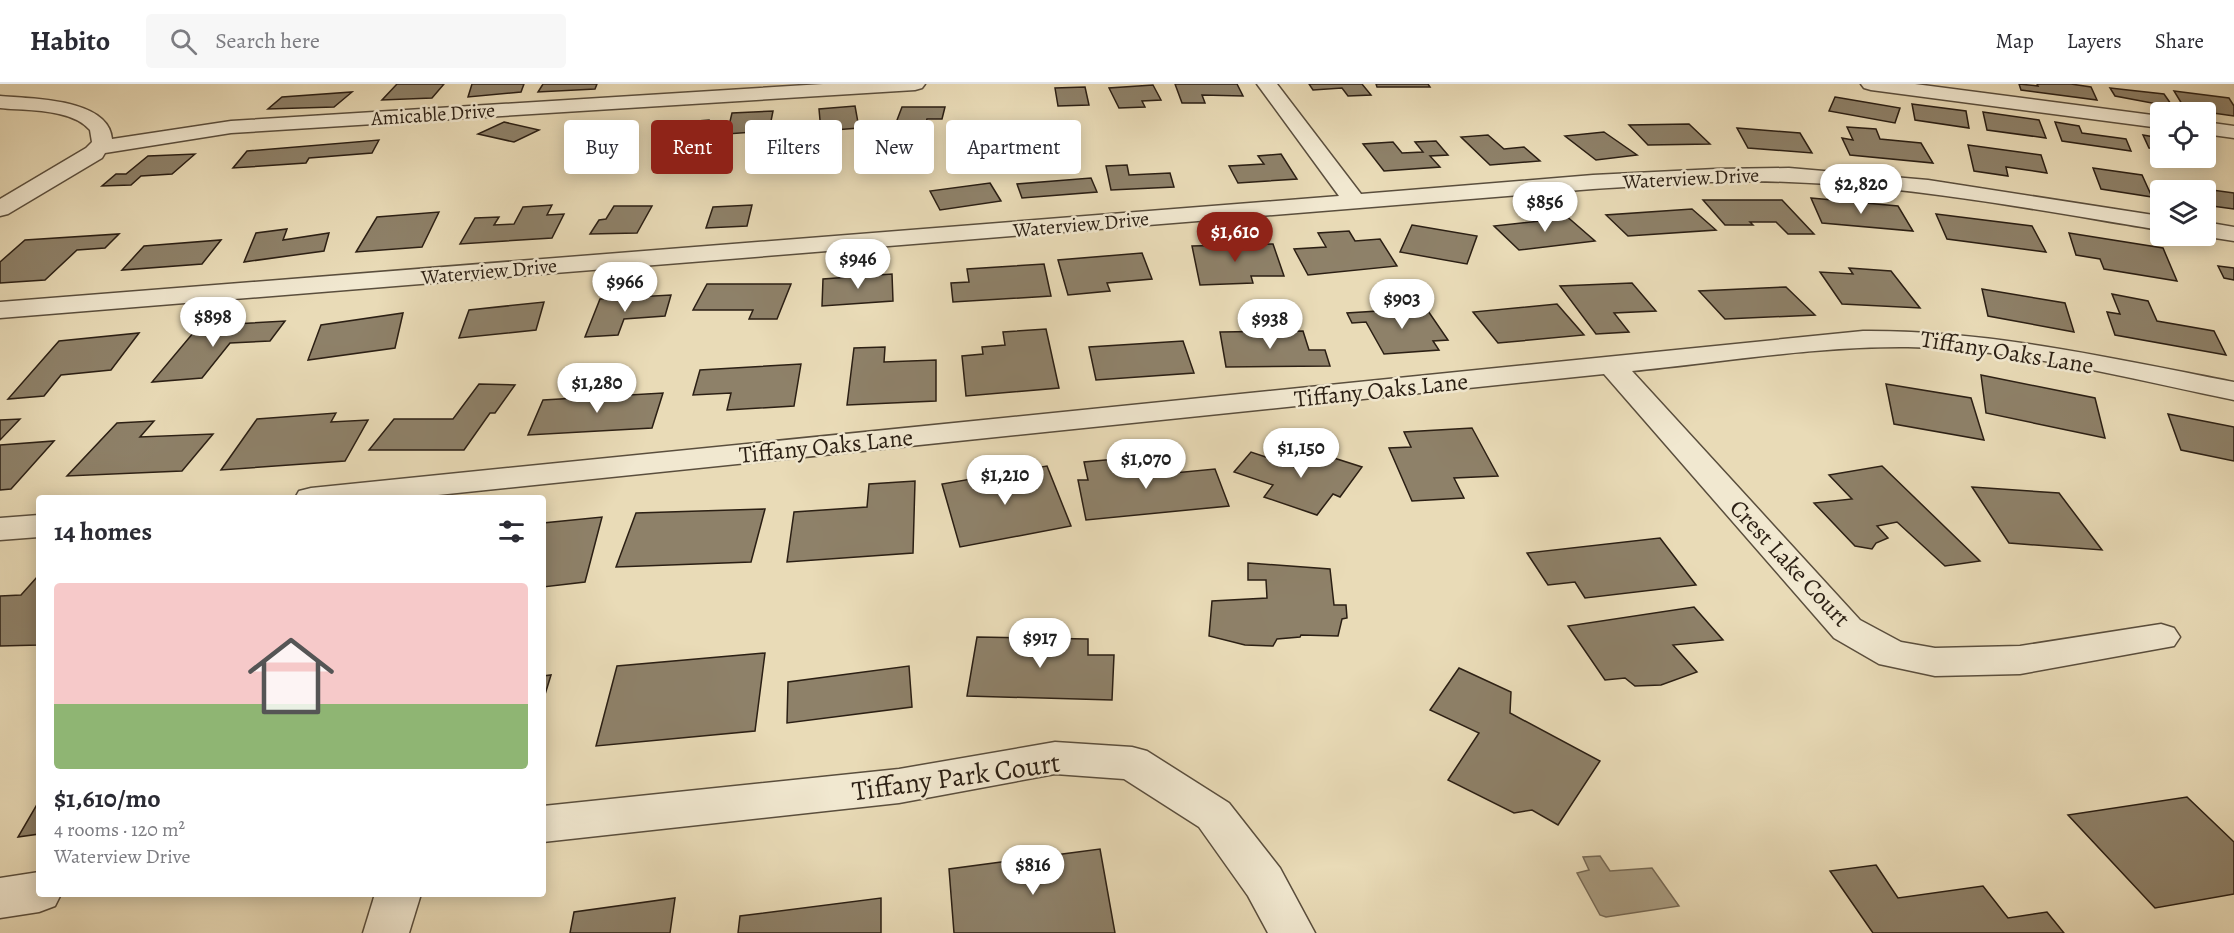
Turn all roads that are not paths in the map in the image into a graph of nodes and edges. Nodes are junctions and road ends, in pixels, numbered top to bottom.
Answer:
1 (915, 84) edge
2 (1267, 84) edge
3 (1871, 84) edge
4 (634, 93) edge
5 (0, 102) edge
6 (2150, 121) edge
7 (2216, 130) edge
8 (2234, 132) edge
9 (97, 148) junction
10 (1355, 202) junction
11 (0, 209) edge
12 (2150, 221) edge
13 (2216, 232) edge
14 (2234, 234) edge
15 (0, 310) edge
16 (1612, 366) junction
17 (2234, 391) edge
18 (341, 495) edge
19 (36, 525) edge
20 (0, 530) edge
21 (2161, 637) dead end
22 (546, 824) edge
23 (36, 892) edge
24 (397, 897) edge
25 (0, 898) edge
26 (386, 933) edge
27 (1292, 933) edge

1 - 4 street, Amicable Drive
2 - 10 street
3 - 6 street
4 - 9 street, Amicable Drive
5 - 9 street
7 - 8 street
9 - 11 street
10 - 12 street, Waterview Drive
10 - 15 street, Waterview Drive
13 - 14 street
16 - 17 street, Tiffany Oaks Lane
16 - 18 street, Tiffany Oaks Lane
16 - 21 street, Crest Lake Court
19 - 20 street
22 - 27 street, Tiffany Park Court
23 - 25 street
24 - 26 street

